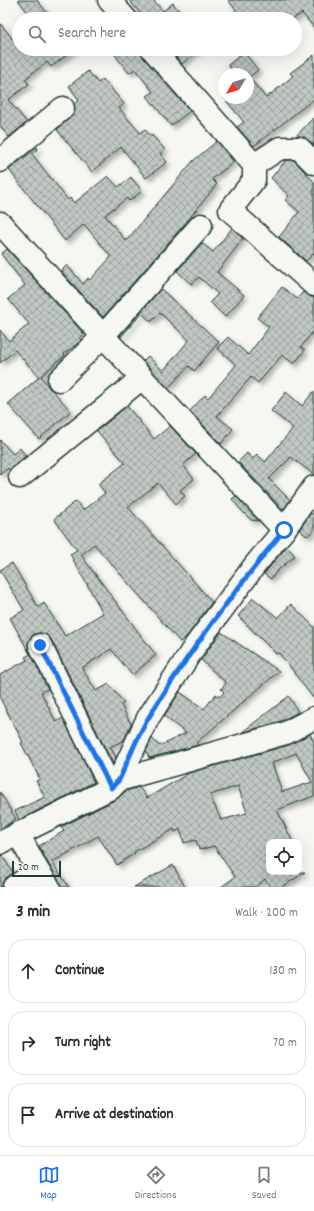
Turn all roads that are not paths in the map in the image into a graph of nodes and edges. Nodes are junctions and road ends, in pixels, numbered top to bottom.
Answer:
1 (109, 0) edge
2 (120, 12) edge
3 (158, 56) edge
4 (63, 108) dead end
5 (0, 161) edge
6 (314, 163) edge
7 (254, 165) junction
8 (0, 223) edge
9 (201, 224) dead end
10 (314, 285) edge
11 (103, 336) junction
12 (142, 378) junction
13 (59, 380) dead end
14 (20, 477) dead end
15 (312, 496) edge
16 (284, 530) junction
17 (40, 645) dead end
18 (314, 718) edge
19 (115, 784) junction
20 (9, 838) edge
21 (44, 879) edge
22 (14, 887) edge

1 - 2 street
3 - 7 street
4 - 5 street
6 - 7 street
7 - 10 street
8 - 11 street
9 - 11 street
11 - 12 street
11 - 13 street
12 - 14 street
12 - 16 street
15 - 16 street
16 - 19 street
17 - 19 street
18 - 19 street
19 - 20 street
20 - 21 street
21 - 22 street

